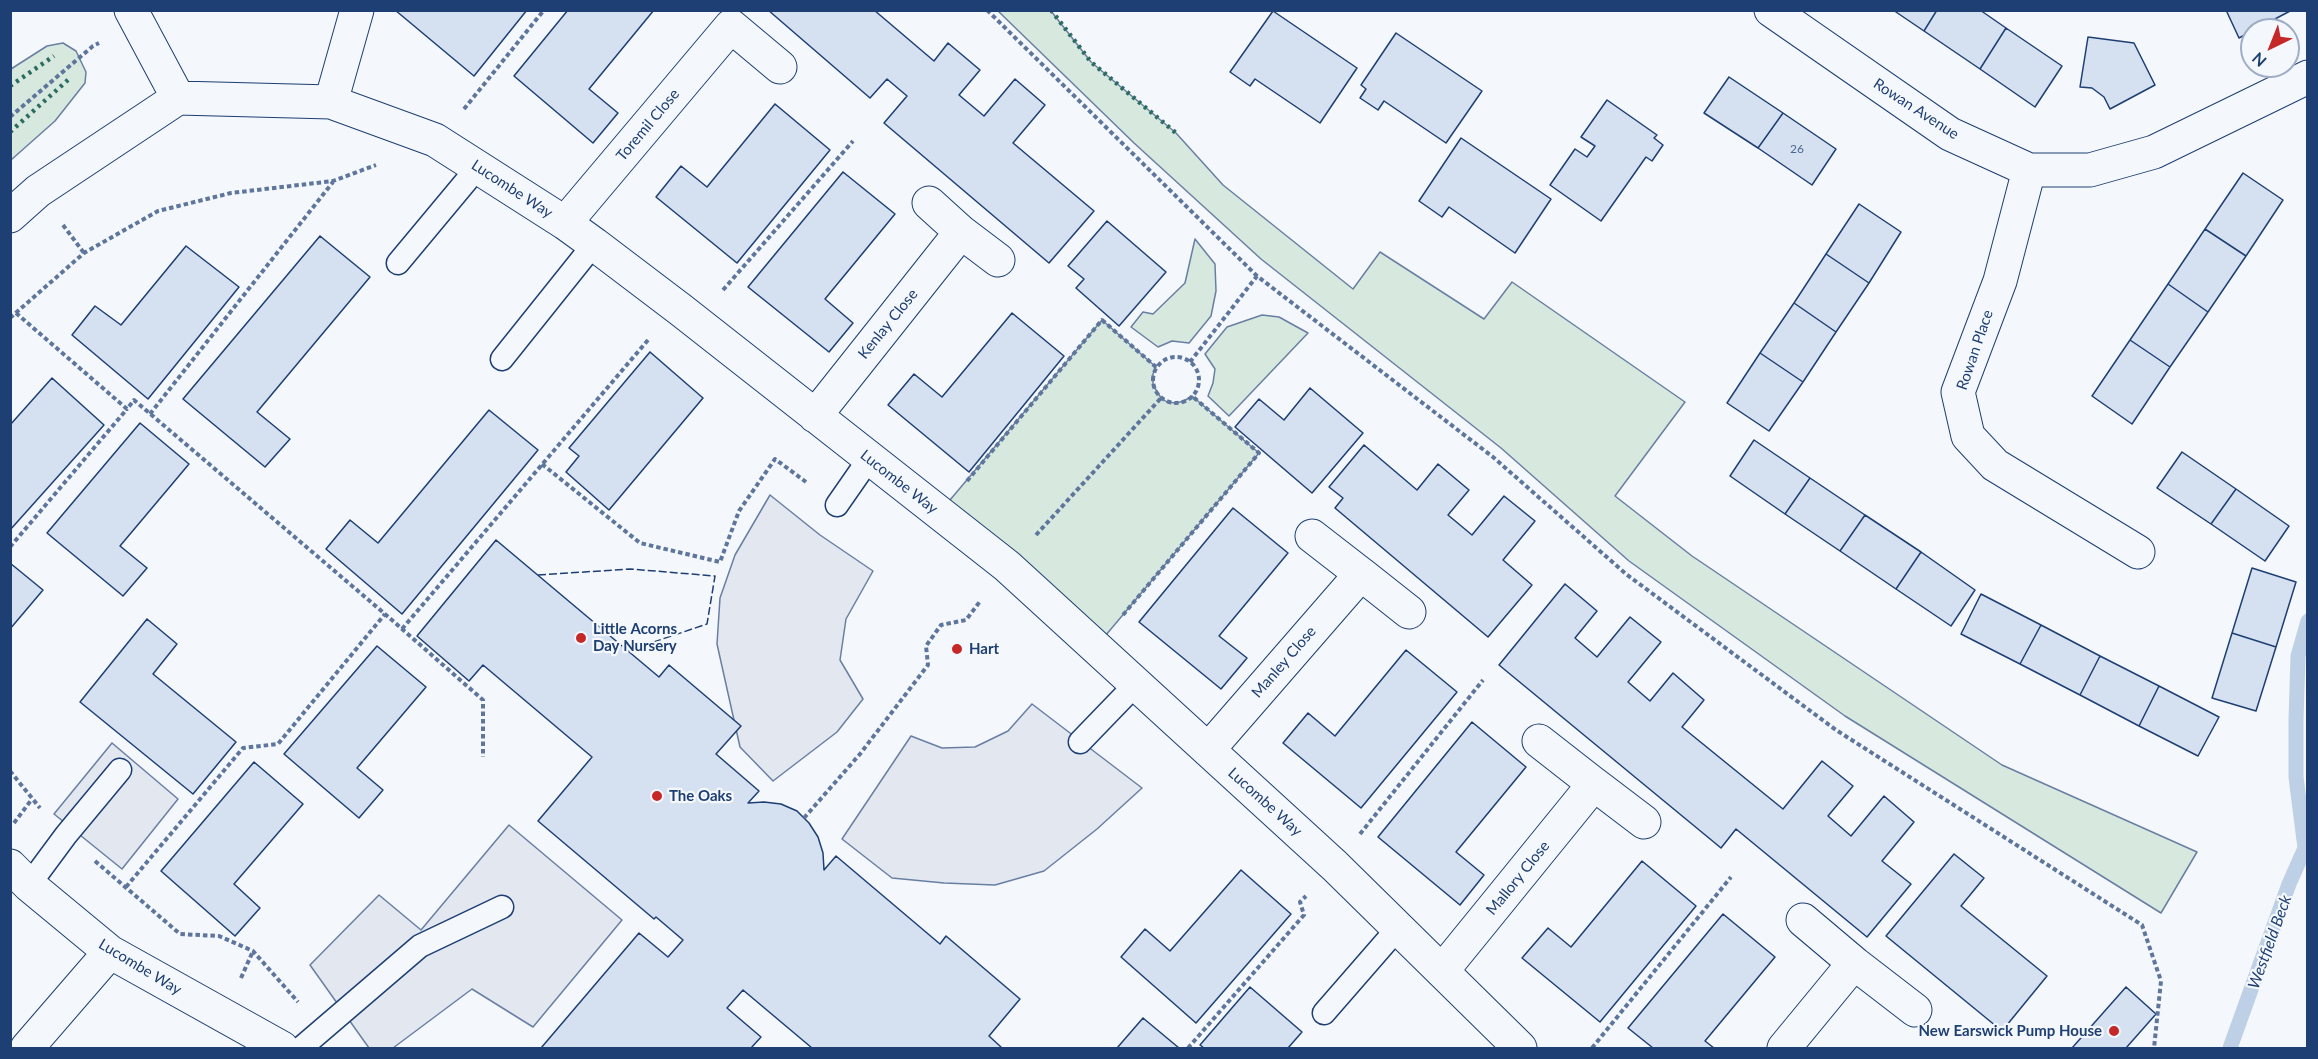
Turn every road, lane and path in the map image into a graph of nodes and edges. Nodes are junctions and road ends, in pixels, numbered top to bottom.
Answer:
1 (130, 10) edge
2 (357, 10) edge
3 (544, 10) edge
4 (987, 10) edge
5 (1772, 10) edge
6 (721, 18) edge
7 (93, 46) dead end
8 (780, 66) dead end
9 (2307, 77) edge
10 (178, 98) junction
11 (331, 102) junction
12 (10, 117) edge
13 (435, 140) junction
14 (853, 141) dead end
15 (380, 163) dead end
16 (478, 167) junction
17 (2029, 170) junction
18 (333, 182) junction
19 (929, 203) dead end
20 (10, 216) edge
21 (565, 223) junction
22 (961, 232) junction
23 (594, 244) junction
24 (998, 260) dead end
25 (398, 263) dead end
26 (1257, 276) junction
27 (681, 310) junction
28 (16, 313) junction
29 (10, 318) edge
30 (502, 359) dead end
31 (1191, 362) junction
32 (1156, 367) junction
33 (1192, 396) junction
34 (1161, 398) junction
35 (127, 409) junction
36 (150, 414) junction
37 (815, 416) junction
38 (869, 459) junction
39 (542, 464) junction
40 (837, 505) joint
41 (939, 513) junction
42 (1312, 536) dead end
43 (10, 547) edge
44 (2138, 552) dead end
45 (1007, 566) junction
46 (1361, 574) junction
47 (1409, 612) dead end
48 (385, 614) junction
49 (402, 629) junction
50 (1095, 648) junction
51 (1136, 684) junction
52 (1539, 741) dead end
53 (1080, 742) dead end
54 (1208, 750) junction
55 (483, 757) dead end
56 (120, 770) dead end
57 (10, 771) edge
58 (1594, 784) junction
59 (32, 800) junction
60 (804, 818) dead end
61 (1644, 822) dead end
62 (10, 827) edge
63 (66, 836) junction
64 (20, 876) edge
65 (1731, 877) dead end
66 (126, 887) junction
67 (502, 907) dead end
68 (1803, 920) dead end
69 (1398, 928) junction
70 (110, 952) junction
71 (1854, 963) junction
72 (1442, 971) junction
73 (1915, 1011) dead end
74 (1324, 1013) dead end
75 (327, 1026) junction
76 (27, 1048) edge
77 (282, 1048) edge
78 (301, 1048) edge
79 (1521, 1048) edge
80 (1592, 1048) edge
81 (1784, 1048) edge
82 (2154, 1048) edge

1 - 10 street
2 - 11 street
3 - 13 path
4 - 26 path
5 - 17 street, Rowan Avenue
6 - 8 street, Toremil Close
6 - 21 street, Toremil Close
7 - 12 path
9 - 17 street, Rowan Avenue
10 - 11 street, Lucombe Way
10 - 20 street
11 - 13 street, Lucombe Way
13 - 16 street, Lucombe Way
14 - 27 path
15 - 18 path
16 - 21 street, Lucombe Way
16 - 25 lane
17 - 44 street, Rowan Place
18 - 28 path
18 - 36 path
19 - 22 street
21 - 23 street, Lucombe Way
22 - 24 street
22 - 37 street, Kenlay Close
23 - 27 street, Lucombe Way
23 - 30 lane
26 - 31 path
26 - 82 path
27 - 37 street, Lucombe Way
27 - 39 path
28 - 29 path
28 - 35 path
31 - 32 path
31 - 33 path
32 - 34 path
32 - 41 path
33 - 34 path
33 - 50 path
34 - 45 path
35 - 36 path
35 - 43 path
36 - 48 path
37 - 38 street, Lucombe Way
38 - 40 lane
38 - 41 street, Lucombe Way
39 - 40 path
39 - 49 path
41 - 45 street, Lucombe Way
42 - 46 street
45 - 50 street, Lucombe Way
45 - 60 path
46 - 47 street
46 - 54 street, Manley Close
48 - 49 path
48 - 66 path
49 - 55 path
50 - 51 street, Lucombe Way
51 - 53 lane
51 - 54 street, Lucombe Way
52 - 58 street
54 - 69 street, Lucombe Way
56 - 63 lane
57 - 59 path
58 - 61 street
58 - 72 street, Mallory Close
59 - 62 path
59 - 63 path
63 - 64 lane
63 - 66 path
64 - 70 street, Lucombe Way
65 - 80 path
66 - 75 path
67 - 75 lane
68 - 71 street
69 - 72 street, Lucombe Way
69 - 74 lane
70 - 76 street
70 - 77 street, Lucombe Way
71 - 73 street
71 - 81 street
72 - 79 street, Lucombe Way
75 - 78 lane

